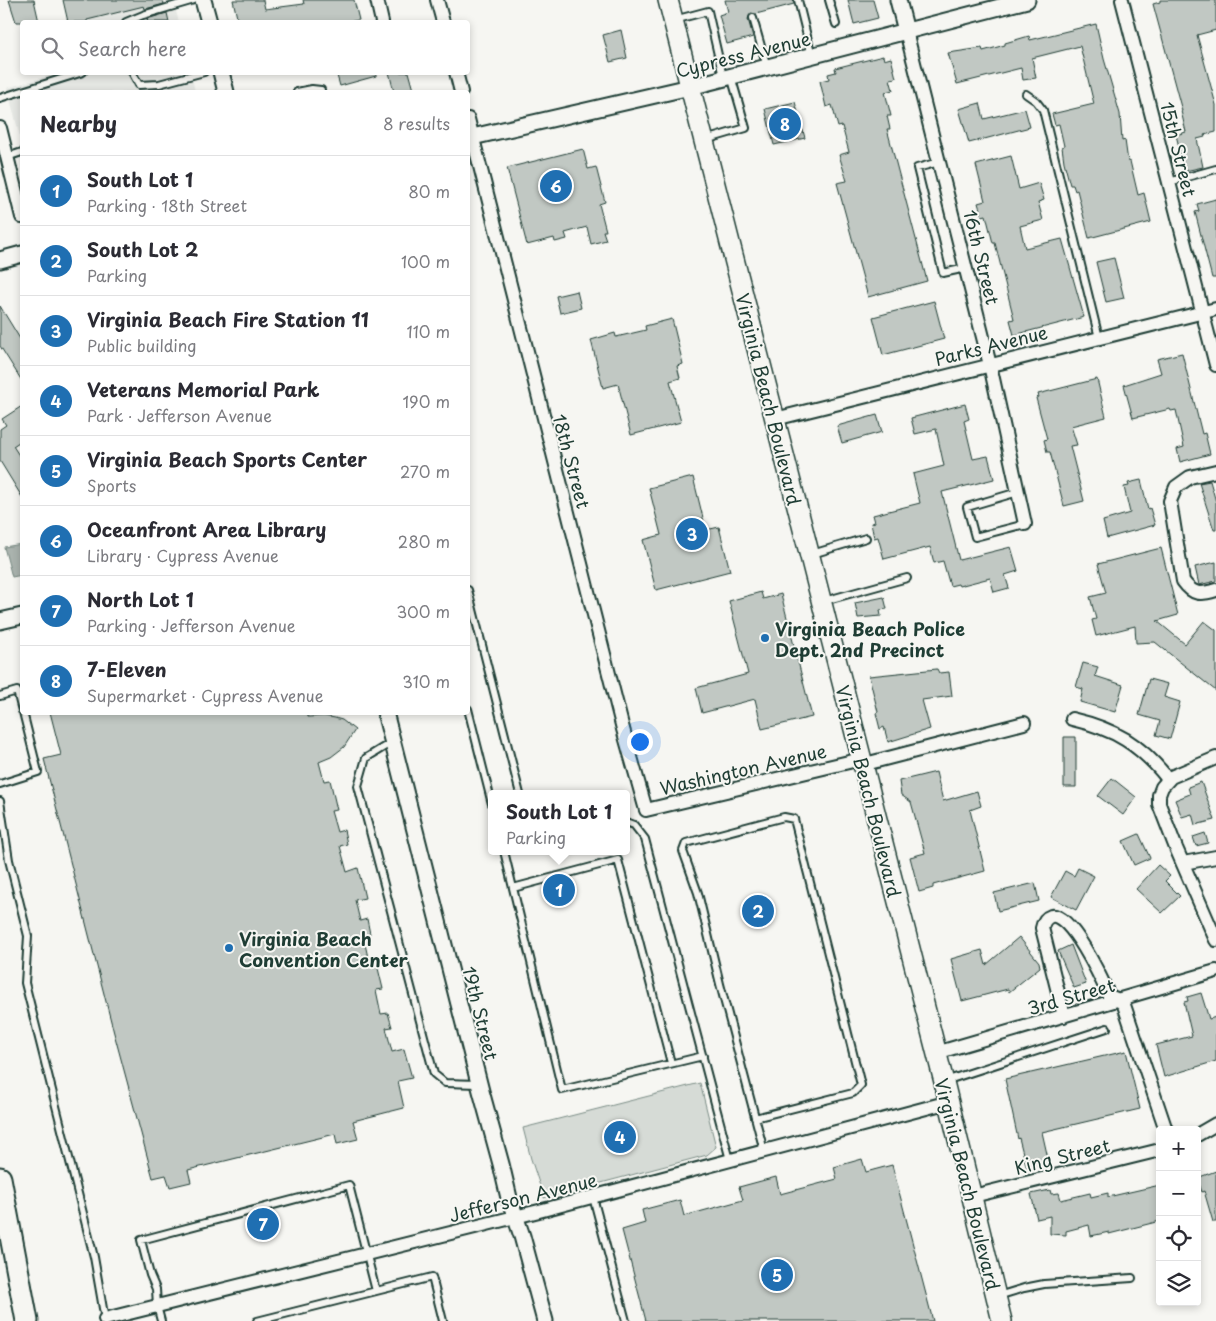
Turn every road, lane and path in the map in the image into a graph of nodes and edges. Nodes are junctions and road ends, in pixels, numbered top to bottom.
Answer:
1 (194, 0) edge
2 (203, 0) edge
3 (377, 0) edge
4 (437, 0) edge
5 (668, 0) edge
6 (798, 0) edge
7 (830, 0) edge
8 (898, 0) edge
9 (1027, 0) edge
10 (1122, 0) edge
11 (753, 18) dead end
12 (131, 20) edge
13 (208, 20) edge
14 (382, 20) edge
15 (442, 20) edge
16 (673, 20) junction
17 (836, 24) dead end
18 (906, 31) junction
19 (812, 56) junction
20 (767, 67) junction
21 (73, 75) edge
22 (134, 75) edge
23 (193, 75) edge
24 (222, 75) edge
25 (457, 75) edge
26 (727, 78) junction
27 (690, 87) junction
28 (26, 90) edge
29 (226, 90) edge
30 (460, 90) edge
31 (20, 92) edge
32 (1026, 94) dead end
33 (0, 98) edge
34 (0, 128) edge
35 (470, 138) edge
36 (704, 140) junction
37 (20, 153) edge
38 (7, 157) junction
39 (939, 162) junction
40 (1216, 169) edge
41 (1169, 182) junction
42 (20, 209) edge
43 (20, 255) edge
44 (0, 260) edge
45 (966, 268) junction
46 (1216, 309) edge
47 (1202, 312) junction
48 (1099, 338) junction
49 (990, 365) junction
50 (1216, 366) edge
51 (775, 419) junction
52 (1216, 471) edge
53 (1018, 492) junction
54 (1025, 524) joint
55 (866, 538) dead end
56 (809, 555) junction
57 (907, 578) dead end
58 (1216, 590) edge
59 (470, 598) edge
60 (821, 602) junction
61 (20, 617) edge
62 (0, 622) edge
63 (0, 696) edge
64 (20, 702) edge
65 (24, 715) edge
66 (387, 715) edge
67 (470, 715) edge
68 (1072, 719) dead end
69 (1024, 724) dead end
70 (393, 742) junction
71 (1216, 758) edge
72 (862, 762) junction
73 (1168, 779) junction
74 (0, 784) edge
75 (488, 790) edge
76 (519, 790) edge
77 (0, 801) edge
78 (646, 810) joint
79 (630, 824) edge
80 (505, 855) edge
81 (1216, 857) edge
82 (1182, 863) junction
83 (513, 888) junction
84 (1216, 940) edge
85 (1216, 971) edge
86 (1119, 1000) junction
87 (1064, 1016) junction
88 (1107, 1028) dead end
89 (936, 1053) junction
90 (703, 1056) junction
91 (671, 1063) junction
92 (944, 1082) junction
93 (479, 1084) junction
94 (949, 1102) junction
95 (756, 1118) junction
96 (1216, 1124) edge
97 (1165, 1126) edge
98 (1201, 1133) edge
99 (764, 1151) junction
100 (1156, 1151) edge
101 (730, 1160) junction
102 (0, 1178) edge
103 (973, 1196) junction
104 (593, 1197) junction
105 (516, 1217) junction
106 (366, 1254) junction
107 (1132, 1278) dead end
108 (376, 1291) junction
109 (996, 1296) junction
110 (157, 1306) junction
111 (105, 1320) edge
112 (27, 1321) edge
113 (161, 1321) edge
114 (257, 1321) edge
115 (443, 1321) edge
116 (545, 1321) edge
117 (626, 1321) edge
118 (1002, 1321) edge

1 - 12 lane
2 - 13 street
3 - 14 street
4 - 15 street
5 - 16 main road, Virginia Beach Boulevard
6 - 19 lane
7 - 17 lane
8 - 18 street, 16th Street
9 - 18 street, Cypress Avenue
10 - 41 street, 15th Street
11 - 20 lane
16 - 26 lane
16 - 27 main road, Virginia Beach Boulevard
18 - 19 street, Cypress Avenue
18 - 39 street, 16th Street
19 - 20 street, Cypress Avenue
20 - 26 street, Cypress Avenue
21 - 28 lane
22 - 23 lane
24 - 29 street
25 - 30 street
26 - 27 street, Cypress Avenue
26 - 36 lane
27 - 35 street, Cypress Avenue
27 - 36 main road, Virginia Beach Boulevard
31 - 33 lane
32 - 48 lane
34 - 38 street
35 - 78 street, 18th Street
36 - 51 main road, Virginia Beach Boulevard
37 - 38 lane
38 - 42 street
39 - 45 street, 16th Street
39 - 45 lane
40 - 41 lane
41 - 47 street, 15th Street
43 - 44 street
45 - 49 street, 16th Street
46 - 47 street, Parks Avenue
47 - 48 street, Parks Avenue
47 - 50 street, 15th Street
48 - 49 street, Parks Avenue
49 - 51 street, Parks Avenue
49 - 53 street, 16th Street
51 - 56 main road, Virginia Beach Boulevard
52 - 58 street
53 - 54 street, 16th Street
53 - 54 lane
55 - 56 lane
56 - 60 main road, Virginia Beach Boulevard
57 - 60 lane
59 - 76 lane
60 - 72 main road, Virginia Beach Boulevard
61 - 62 street
63 - 64 lane
65 - 74 lane
66 - 70 street, 19th Street
67 - 75 lane
68 - 73 street
69 - 72 street, Washington Avenue
70 - 93 street, 19th Street
70 - 93 lane
71 - 73 street
72 - 78 street, Washington Avenue
72 - 89 main road, Virginia Beach Boulevard
73 - 82 street
77 - 111 lane
79 - 90 lane
80 - 83 lane
81 - 82 street
82 - 84 street
83 - 91 lane
83 - 91 lane
85 - 86 street, 3rd Street
86 - 87 street, 3rd Street
86 - 87 street
86 - 97 street
87 - 89 street, 3rd Street
88 - 92 lane
89 - 92 main road, Virginia Beach Boulevard
90 - 91 lane
90 - 101 lane
92 - 94 main road, Virginia Beach Boulevard
93 - 105 street, 19th Street
94 - 99 street, Jefferson Avenue
94 - 103 main road, Virginia Beach Boulevard
95 - 95 lane
95 - 99 lane
96 - 98 street
99 - 101 street, Jefferson Avenue
100 - 103 street, King Street
101 - 104 street, Jefferson Avenue
102 - 112 highway
103 - 109 main road, Virginia Beach Boulevard
104 - 105 street, Jefferson Avenue
104 - 117 lane
105 - 106 street, Jefferson Avenue
105 - 116 street, 19th Street
106 - 108 lane
106 - 110 street, Jefferson Avenue
106 - 110 lane
107 - 109 lane
108 - 114 lane
108 - 115 lane
109 - 118 main road, Virginia Beach Boulevard
110 - 111 street, Jefferson Avenue
110 - 113 lane

